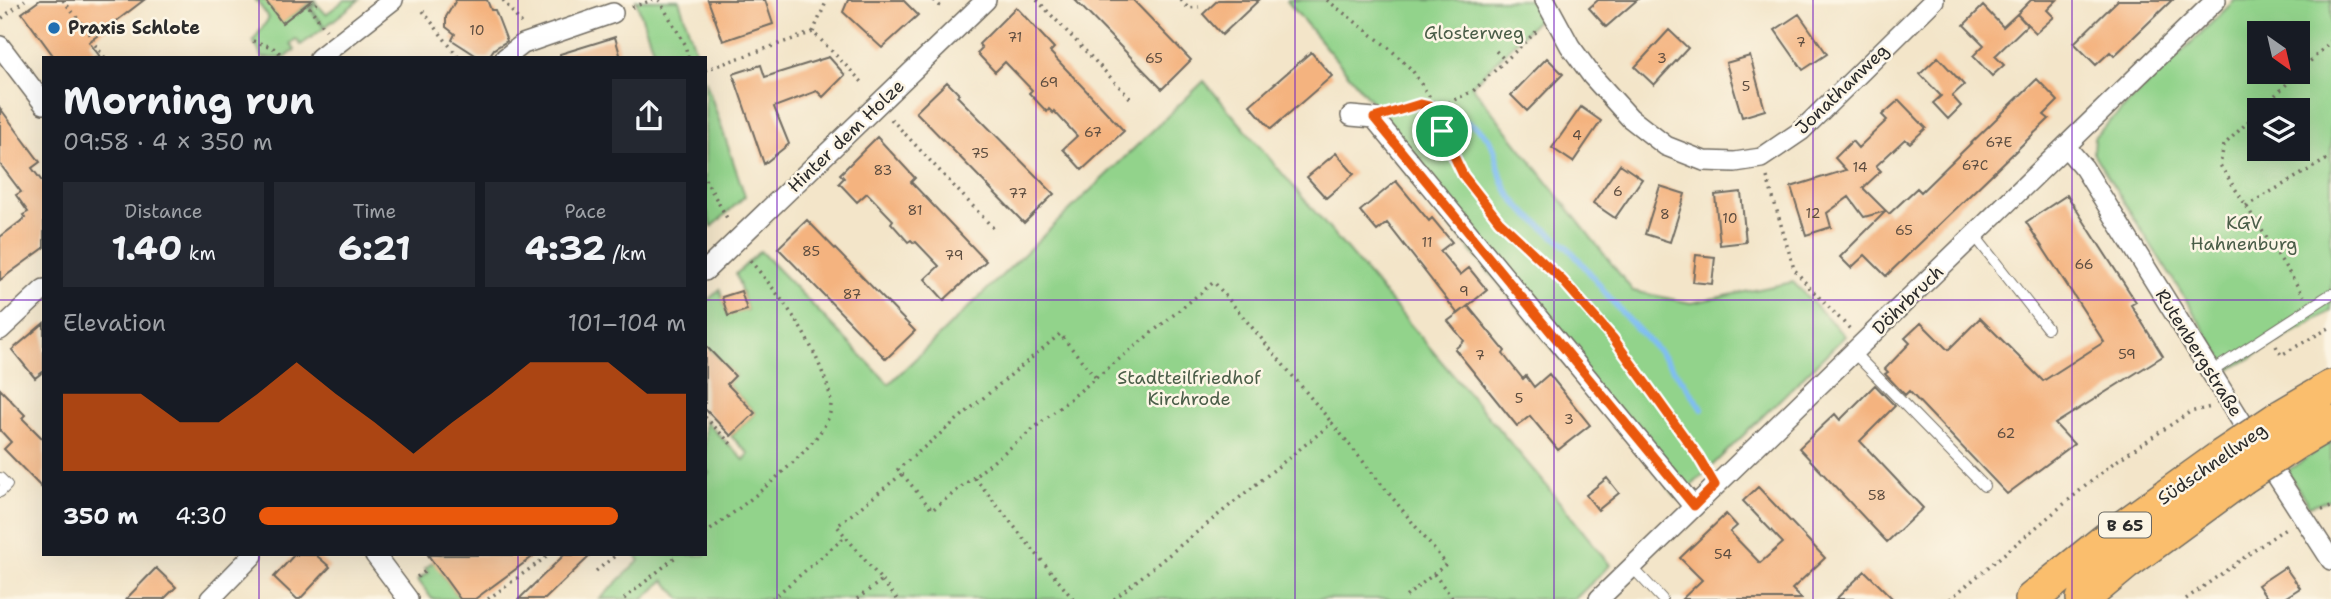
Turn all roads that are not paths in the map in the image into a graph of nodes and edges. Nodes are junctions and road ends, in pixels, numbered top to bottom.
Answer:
1 (393, 0) edge
2 (986, 0) edge
3 (1934, 0) edge
4 (2216, 0) edge
5 (1555, 5) edge
6 (613, 12) dead end
7 (0, 46) edge
8 (322, 56) edge
9 (508, 56) edge
10 (42, 101) edge
11 (1351, 116) dead end
12 (2066, 147) junction
13 (1975, 236) junction
14 (707, 269) edge
15 (42, 291) edge
16 (2330, 294) edge
17 (2047, 328) dead end
18 (0, 330) edge
19 (1859, 348) junction
20 (2211, 372) junction
21 (2331, 387) edge
22 (2331, 422) edge
23 (2288, 430) junction
24 (2232, 467) junction
25 (0, 478) edge
26 (1984, 486) dead end
27 (0, 492) edge
28 (1694, 506) junction
29 (252, 556) edge
30 (376, 556) edge
31 (2331, 560) edge
32 (1632, 567) junction
33 (210, 599) edge
34 (408, 599) edge
35 (1599, 599) edge
36 (1662, 599) edge
37 (2032, 599) edge
38 (2082, 599) edge

1 - 8 street
2 - 14 street, Hinter dem Holze
3 - 5 street, Jonathanweg
4 - 12 street, Döhrbruch
6 - 9 street
7 - 10 street
11 - 28 street
12 - 13 street, Döhrbruch
12 - 20 street, Rutenbergstraße
13 - 17 lane
13 - 19 street, Döhrbruch
15 - 18 street
16 - 20 lane
19 - 26 lane
19 - 28 street, Döhrbruch
20 - 31 street, Rutenbergstraße
21 - 23 highway, Südschnellweg / B 65
22 - 23 highway, Südschnellweg / B 65
23 - 24 highway, Südschnellweg / B 65, bridge
24 - 37 highway, Südschnellweg / B 65
24 - 38 highway, Südschnellweg / B 65
25 - 27 lane
28 - 32 street, Döhrbruch
29 - 33 street
30 - 34 street
32 - 35 street, Döhrbruch
32 - 36 lane

